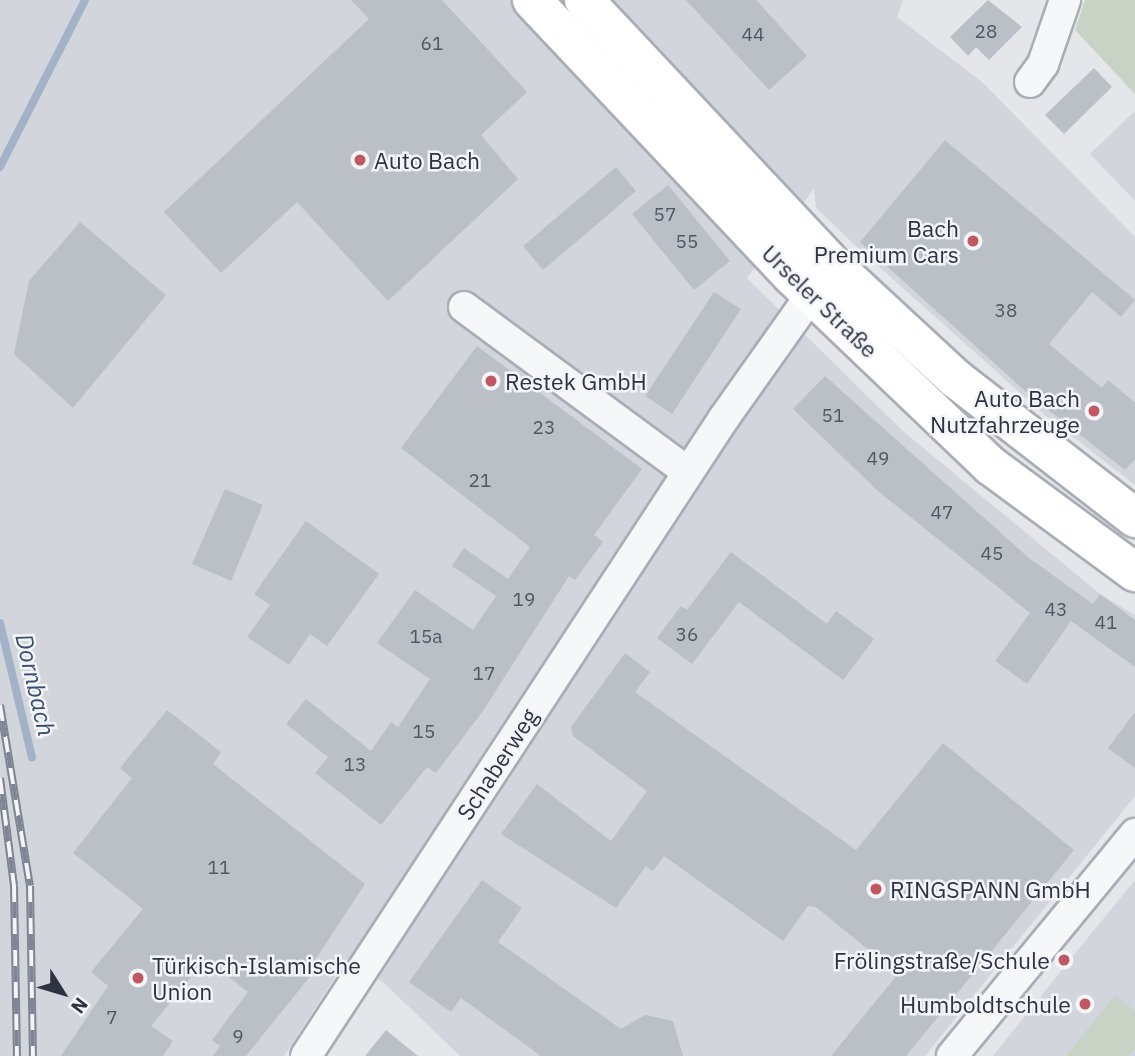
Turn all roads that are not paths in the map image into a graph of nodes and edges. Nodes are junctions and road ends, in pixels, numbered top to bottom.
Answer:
1 (532, 0) edge
2 (584, 0) edge
3 (1065, 0) edge
4 (1030, 82) dead end
5 (822, 280) junction
6 (464, 307) dead end
7 (688, 472) junction
8 (1135, 518) edge
9 (1135, 572) edge
10 (1135, 834) edge
11 (306, 1056) edge
12 (953, 1056) edge

1 - 5 street, Urseler Straße
2 - 5 street, Urseler Straße
3 - 4 street
5 - 7 street, Schaberweg
5 - 8 street, Urseler Straße
5 - 9 street, Urseler Straße
6 - 7 street
7 - 11 street, Schaberweg
10 - 12 street

